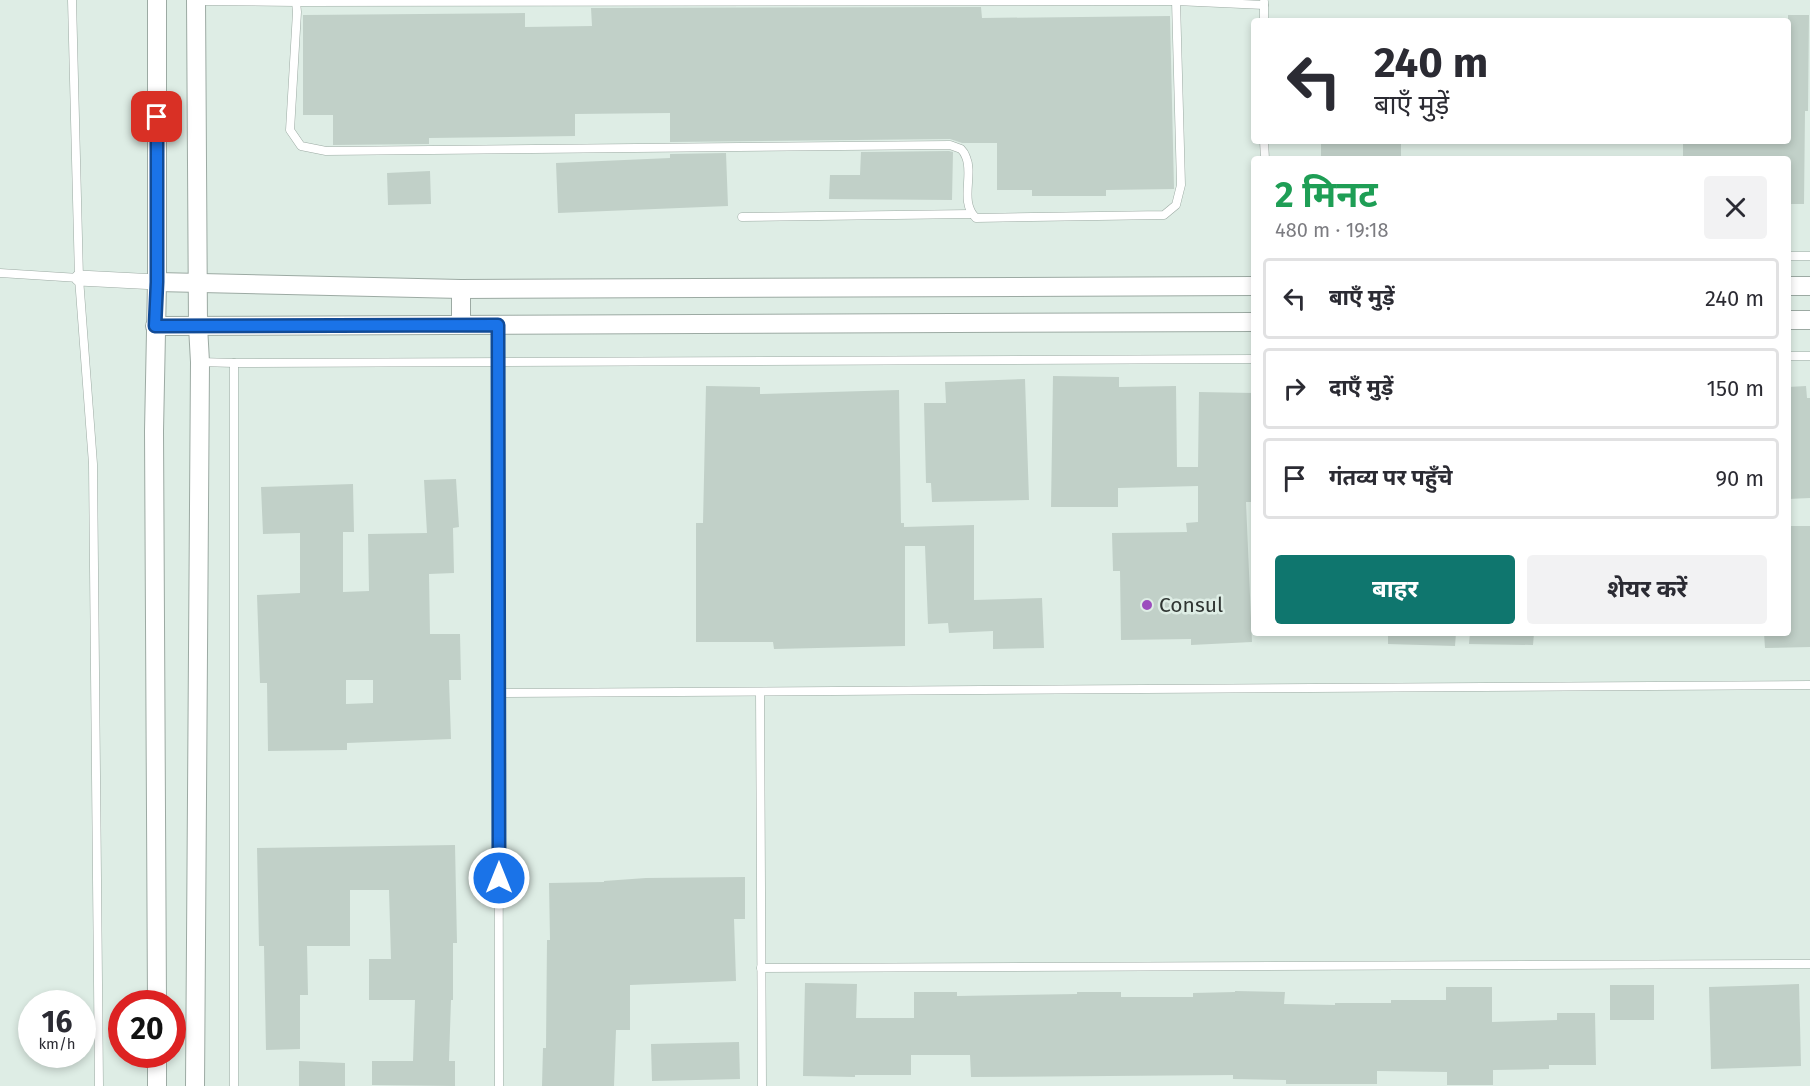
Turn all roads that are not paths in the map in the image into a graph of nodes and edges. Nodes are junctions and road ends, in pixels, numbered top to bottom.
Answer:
1 (72, 0) edge
2 (157, 0) edge
3 (196, 1) edge
4 (1176, 1) edge
5 (296, 2) junction
6 (1264, 3) edge
7 (971, 214) junction
8 (742, 218) dead end
9 (1791, 256) edge
10 (1810, 256) edge
11 (0, 273) edge
12 (79, 278) junction
13 (157, 282) junction
14 (199, 282) junction
15 (1251, 286) edge
16 (1791, 286) edge
17 (1810, 286) edge
18 (461, 289) junction
19 (1791, 320) edge
20 (1810, 320) edge
21 (1251, 322) edge
22 (461, 325) junction
23 (498, 325) junction
24 (155, 326) junction
25 (198, 326) junction
26 (1791, 356) edge
27 (1810, 356) edge
28 (1251, 358) edge
29 (200, 362) junction
30 (498, 362) junction
31 (234, 363) junction
32 (1810, 685) edge
33 (760, 692) junction
34 (499, 693) junction
35 (1810, 964) edge
36 (761, 968) junction
37 (156, 990) edge
38 (157, 1068) edge
39 (99, 1086) edge
40 (157, 1086) edge
41 (195, 1086) edge
42 (234, 1086) edge
43 (499, 1086) edge
44 (762, 1086) edge

1 - 12 lane
2 - 13 street
3 - 5 lane
3 - 14 street
4 - 5 lane
4 - 6 lane
4 - 7 lane
5 - 7 lane
7 - 8 lane
9 - 10 lane
11 - 12 lane
12 - 13 street
12 - 39 lane
13 - 14 street
13 - 24 street
14 - 18 street
14 - 25 street
15 - 18 street
16 - 17 street
18 - 22 street
19 - 20 street
21 - 23 street
22 - 23 street
22 - 25 street
23 - 30 lane
24 - 25 street
24 - 37 street
25 - 29 street
26 - 27 lane
28 - 30 lane
29 - 31 lane
29 - 41 street
30 - 31 lane
30 - 34 lane
31 - 42 lane
32 - 33 lane
33 - 34 lane
33 - 36 lane
34 - 43 lane
35 - 36 lane
36 - 44 lane
38 - 40 street

